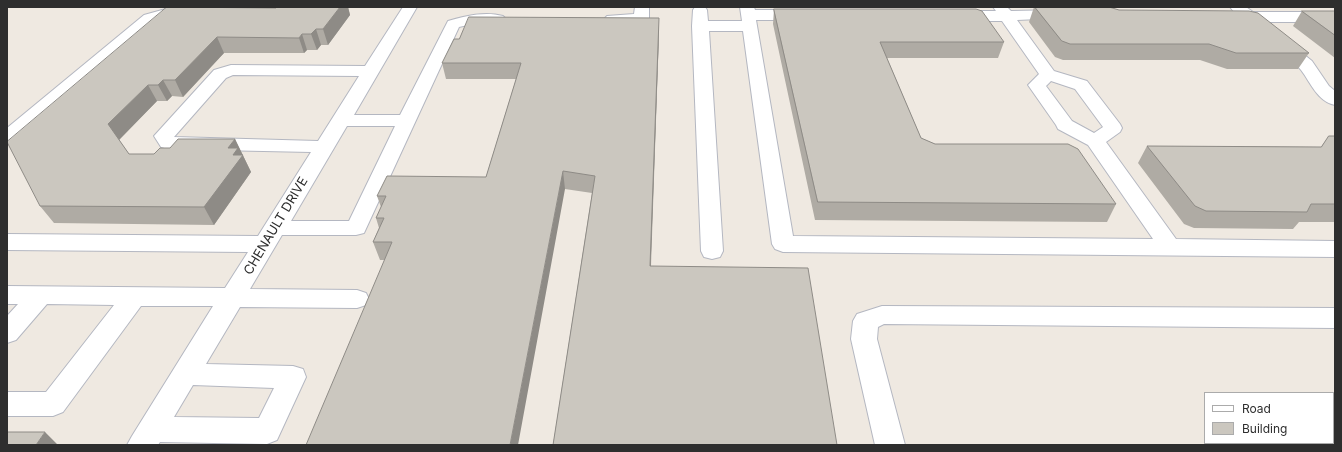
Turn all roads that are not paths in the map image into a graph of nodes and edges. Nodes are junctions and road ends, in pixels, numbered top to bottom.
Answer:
1 (410, 7) edge
2 (642, 7) edge
3 (201, 8) edge
4 (1003, 12) edge
5 (1243, 12) edge
6 (1073, 13) edge
7 (748, 16) edge
8 (818, 16) edge
9 (944, 16) edge
10 (1210, 16) edge
11 (1335, 17) edge
12 (515, 19) edge
13 (594, 19) edge
14 (371, 71) junction
15 (1048, 75) junction
16 (1335, 100) edge
17 (340, 120) junction
18 (408, 121) junction
19 (7, 138) edge
20 (1095, 141) junction
21 (323, 147) junction
22 (270, 236) junction
23 (7, 242) edge
24 (1170, 247) junction
25 (1335, 249) edge
26 (712, 251) dead end
27 (7, 295) edge
28 (41, 295) junction
29 (135, 296) junction
30 (232, 297) junction
31 (357, 299) dead end
32 (1335, 318) edge
33 (7, 333) edge
34 (186, 374) junction
35 (7, 404) edge
36 (147, 437) edge
37 (890, 445) edge

1 - 14 street, CHENAULT DRIVE
2 - 13 street
3 - 19 street
4 - 6 street
4 - 9 street
4 - 15 street
5 - 10 street
5 - 11 street
5 - 16 street
7 - 8 street
7 - 24 street
7 - 26 street
12 - 18 street
14 - 17 street, CHENAULT DRIVE
14 - 21 street
15 - 20 street
15 - 20 street
17 - 18 street
17 - 21 street, CHENAULT DRIVE
18 - 22 street
20 - 24 street
21 - 22 street, CHENAULT DRIVE
22 - 23 street
22 - 30 street, CHENAULT DRIVE
24 - 25 street
27 - 28 street
28 - 29 street
28 - 33 street
29 - 30 street
29 - 35 street
30 - 31 street
30 - 34 street, CHENAULT DRIVE
32 - 37 street
34 - 36 street, CHENAULT DRIVE
34 - 36 street

